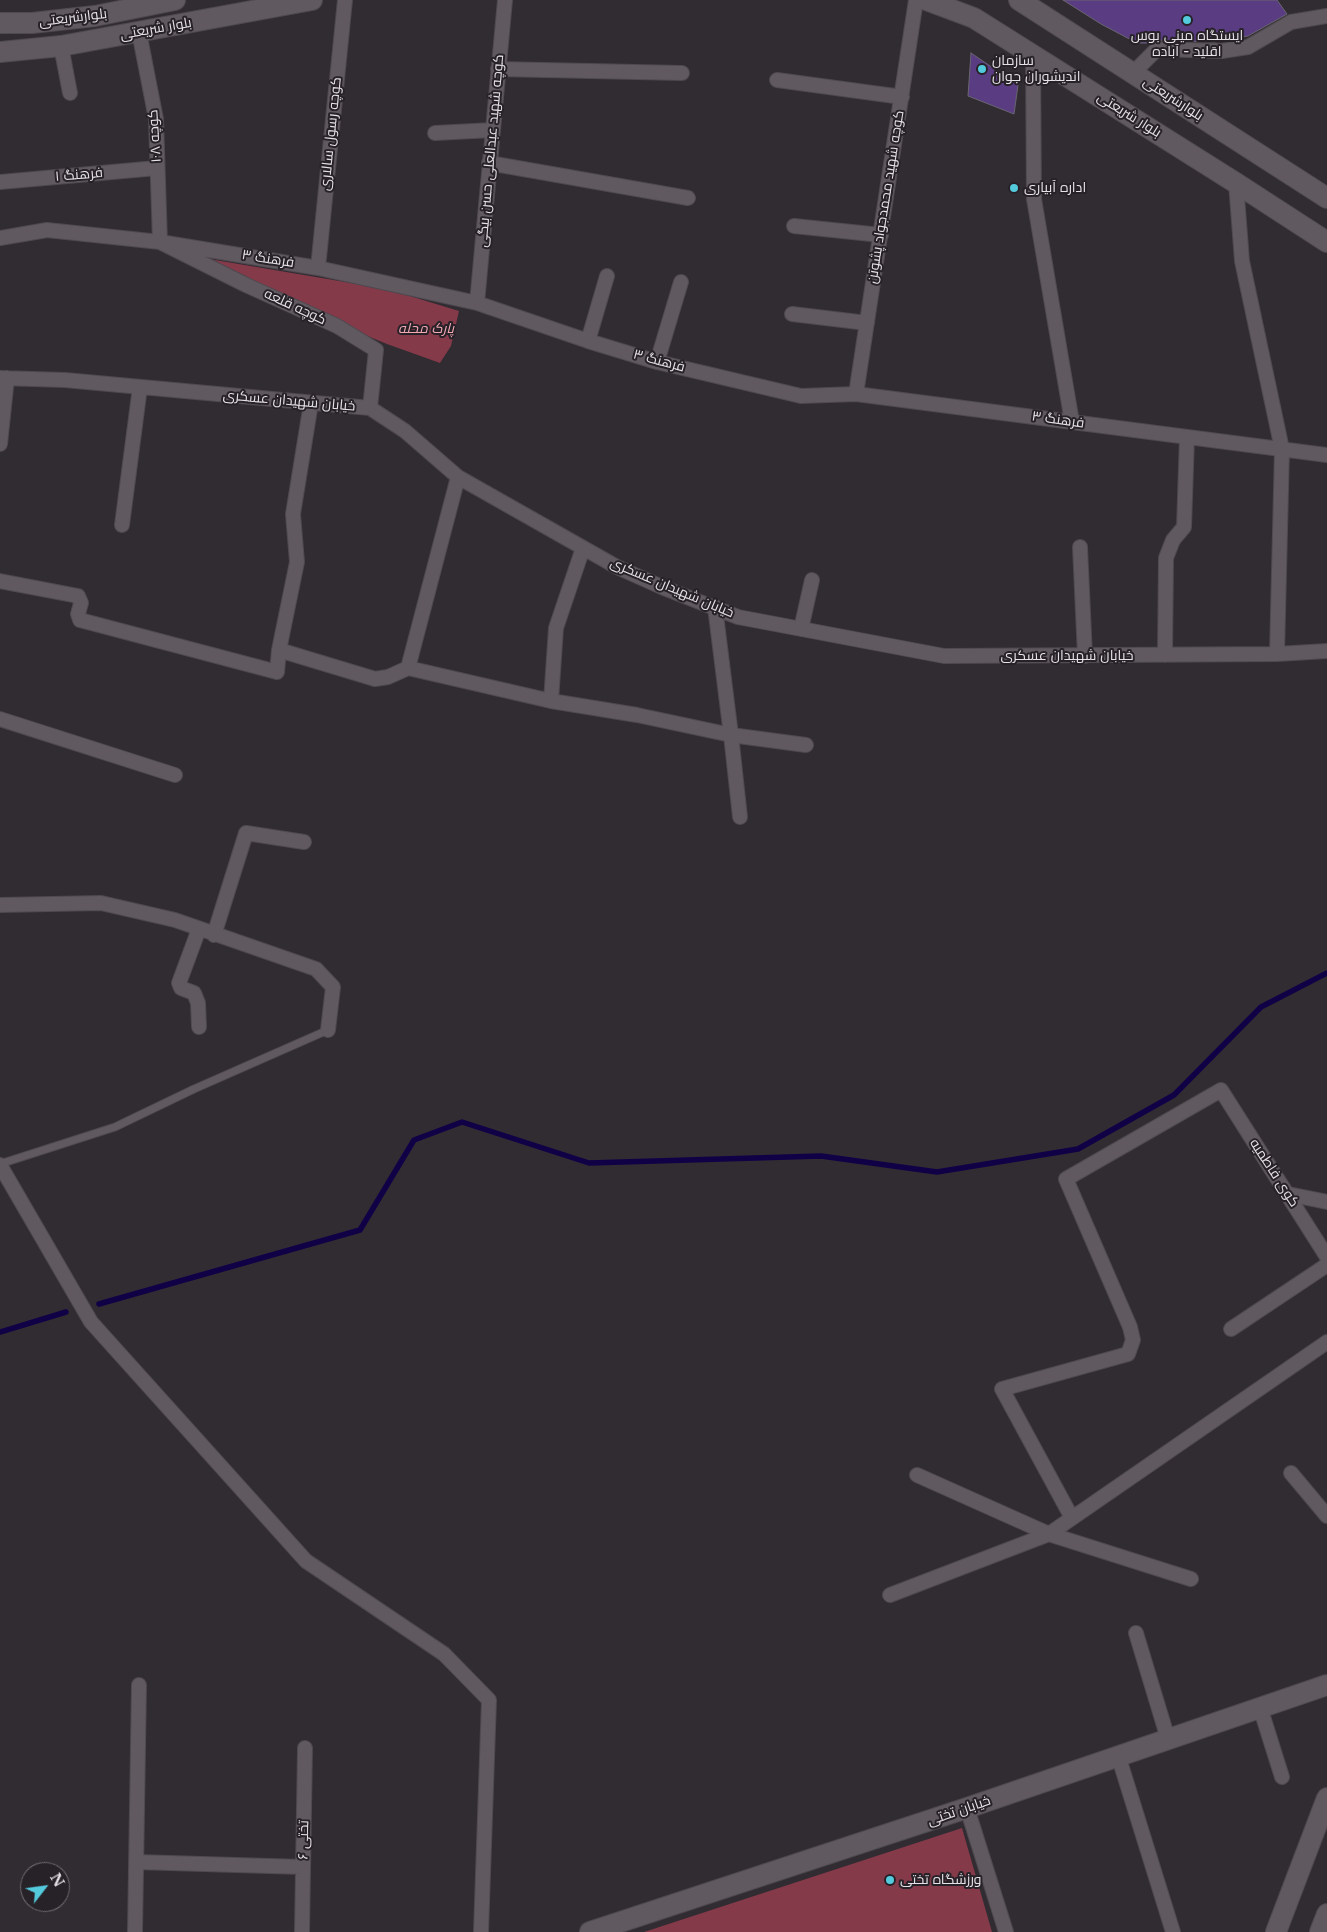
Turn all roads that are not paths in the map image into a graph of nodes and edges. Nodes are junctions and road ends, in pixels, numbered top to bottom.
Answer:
1 (175, 0) edge
2 (312, 0) edge
3 (345, 0) edge
4 (505, 0) edge
5 (916, 0) edge
6 (926, 0) edge
7 (1019, 0) edge
8 (1327, 16) edge
9 (0, 23) edge
10 (139, 32) junction
11 (61, 46) junction
12 (0, 52) edge
13 (1033, 54) junction
14 (498, 68) junction
15 (682, 73) dead end
16 (1132, 73) junction
17 (778, 80) dead end
18 (70, 93) dead end
19 (902, 97) junction
20 (493, 130) junction
21 (435, 133) dead end
22 (489, 163) junction
23 (157, 168) junction
24 (0, 182) edge
25 (1236, 182) junction
26 (688, 198) dead end
27 (1327, 198) edge
28 (794, 226) dead end
29 (881, 234) junction
30 (0, 238) edge
31 (160, 242) junction
32 (1327, 242) edge
33 (318, 268) junction
34 (607, 276) dead end
35 (681, 282) dead end
36 (477, 303) junction
37 (792, 314) dead end
38 (867, 323) junction
39 (588, 341) junction
40 (657, 362) junction
41 (3, 378) edge
42 (140, 387) junction
43 (856, 394) junction
44 (311, 403) junction
45 (370, 408) junction
46 (1072, 422) junction
47 (1186, 438) junction
48 (0, 444) edge
49 (1282, 449) junction
50 (1327, 456) edge
51 (458, 477) junction
52 (122, 524) dead end
53 (1080, 547) dead end
54 (583, 548) junction
55 (812, 580) dead end
56 (0, 581) edge
57 (715, 606) junction
58 (801, 629) junction
59 (278, 650) junction
60 (1327, 651) edge
61 (1277, 654) junction
62 (1165, 655) junction
63 (1085, 656) junction
64 (408, 668) junction
65 (551, 701) junction
66 (0, 719) edge
67 (731, 735) junction
68 (806, 745) dead end
69 (175, 775) dead end
70 (740, 817) dead end
71 (304, 842) dead end
72 (0, 905) edge
73 (199, 929) junction
74 (214, 934) junction
75 (198, 1027) dead end
76 (328, 1030) joint
77 (0, 1164) edge
78 (1288, 1194) junction
79 (1327, 1202) edge
80 (1327, 1257) edge
81 (1327, 1264) edge
82 (1231, 1328) dead end
83 (1327, 1342) edge
84 (1291, 1473) dead end
85 (917, 1475) dead end
86 (1327, 1516) edge
87 (1072, 1518) junction
88 (1049, 1534) junction
89 (1191, 1579) dead end
90 (890, 1595) dead end
91 (1136, 1633) dead end
92 (139, 1685) dead end
93 (1327, 1685) edge
94 (1260, 1707) junction
95 (1168, 1739) junction
96 (305, 1748) dead end
97 (1118, 1755) junction
98 (1282, 1777) dead end
99 (1327, 1798) edge
100 (967, 1808) junction
101 (136, 1862) junction
102 (303, 1867) junction
103 (1327, 1914) edge
104 (135, 1932) edge
105 (302, 1932) edge
106 (481, 1932) edge
107 (590, 1932) edge
108 (1006, 1932) edge
109 (1173, 1932) edge
110 (1276, 1932) edge
111 (1320, 1932) edge

1 - 9 main road, بلوارشریعتی
2 - 10 main road, بلوار شریعتی
3 - 33 street, کوچه رسول سالاری
4 - 14 street, کوچه شهید عبدالعلی حسن بیگی
5 - 19 street, کوچه شهید محمدجواد پشوتن
6 - 13 main road, بلوار شریعتی
7 - 16 main road, بلوارشریعتی
8 - 16 street
10 - 11 main road, بلوار شریعتی
10 - 23 street, کوچه ۱۰۸
11 - 12 main road, بلوار شریعتی
11 - 18 street
13 - 25 main road, بلوار شریعتی
13 - 46 street
14 - 15 street
14 - 20 street, کوچه شهید عبدالعلی حسن بیگی
16 - 27 main road, بلوارشریعتی
17 - 19 street
19 - 29 street, کوچه شهید محمدجواد پشوتن
20 - 21 street
20 - 22 street, کوچه شهید عبدالعلی حسن بیگی
22 - 26 street
22 - 36 street, کوچه شهید عبدالعلی حسن بیگی
23 - 24 street, فرهنگ ۱
23 - 31 street, کوچه ۱۰۸
25 - 32 main road, بلوار شریعتی
25 - 49 street
28 - 29 street
29 - 38 street, کوچه شهید محمدجواد پشوتن
30 - 31 street, فرهنگ ۳
31 - 33 street, فرهنگ ۳
31 - 45 street, کوچه قلعه
33 - 36 street, فرهنگ ۳
34 - 39 street
35 - 40 street
36 - 39 street, فرهنگ ۳
37 - 38 street
38 - 43 street, کوچه شهید محمدجواد پشوتن
39 - 40 street, فرهنگ ۳
40 - 43 street, فرهنگ ۳
41 - 42 street, خیابان شهیدان عسکری
41 - 48 street
42 - 44 street, خیابان شهیدان عسکری
42 - 52 street
43 - 46 street, فرهنگ ۳
44 - 45 street, خیابان شهیدان عسکری
44 - 59 street
45 - 51 street, خیابان شهیدان عسکری
46 - 47 street, فرهنگ ۳
47 - 49 street, فرهنگ ۳
47 - 62 street
49 - 50 street, فرهنگ ۳
49 - 61 street
51 - 54 street, خیابان شهیدان عسکری
51 - 64 street
53 - 63 street
54 - 57 street, خیابان شهیدان عسکری
54 - 65 street
55 - 58 street
56 - 59 street
57 - 58 street, خیابان شهیدان عسکری
57 - 67 street
58 - 63 street, خیابان شهیدان عسکری
59 - 64 street
60 - 61 street, خیابان شهیدان عسکری
61 - 62 street, خیابان شهیدان عسکری
62 - 63 street, خیابان شهیدان عسکری
64 - 65 street
65 - 67 street
66 - 69 street
67 - 68 street
67 - 70 street
71 - 74 street
72 - 73 street
73 - 74 street
73 - 75 street
74 - 76 street
76 - 77 lane
77 - 106 street
78 - 79 street
78 - 80 street, کوی فاطمیه
78 - 87 street, کوی فاطمیه
81 - 82 street
83 - 87 street
84 - 86 street
85 - 88 street
87 - 88 street
88 - 89 street
88 - 90 street
91 - 95 street
92 - 101 street
93 - 94 main road, خیابان تختی
94 - 95 main road, خیابان تختی
94 - 98 street
95 - 97 main road, خیابان تختی
96 - 102 street, تختی ۶
97 - 100 main road, خیابان تختی
97 - 109 street
99 - 110 main road
100 - 107 main road, خیابان تختی
100 - 108 street
101 - 102 street
101 - 104 street
102 - 105 street, تختی ۶
103 - 111 main road

